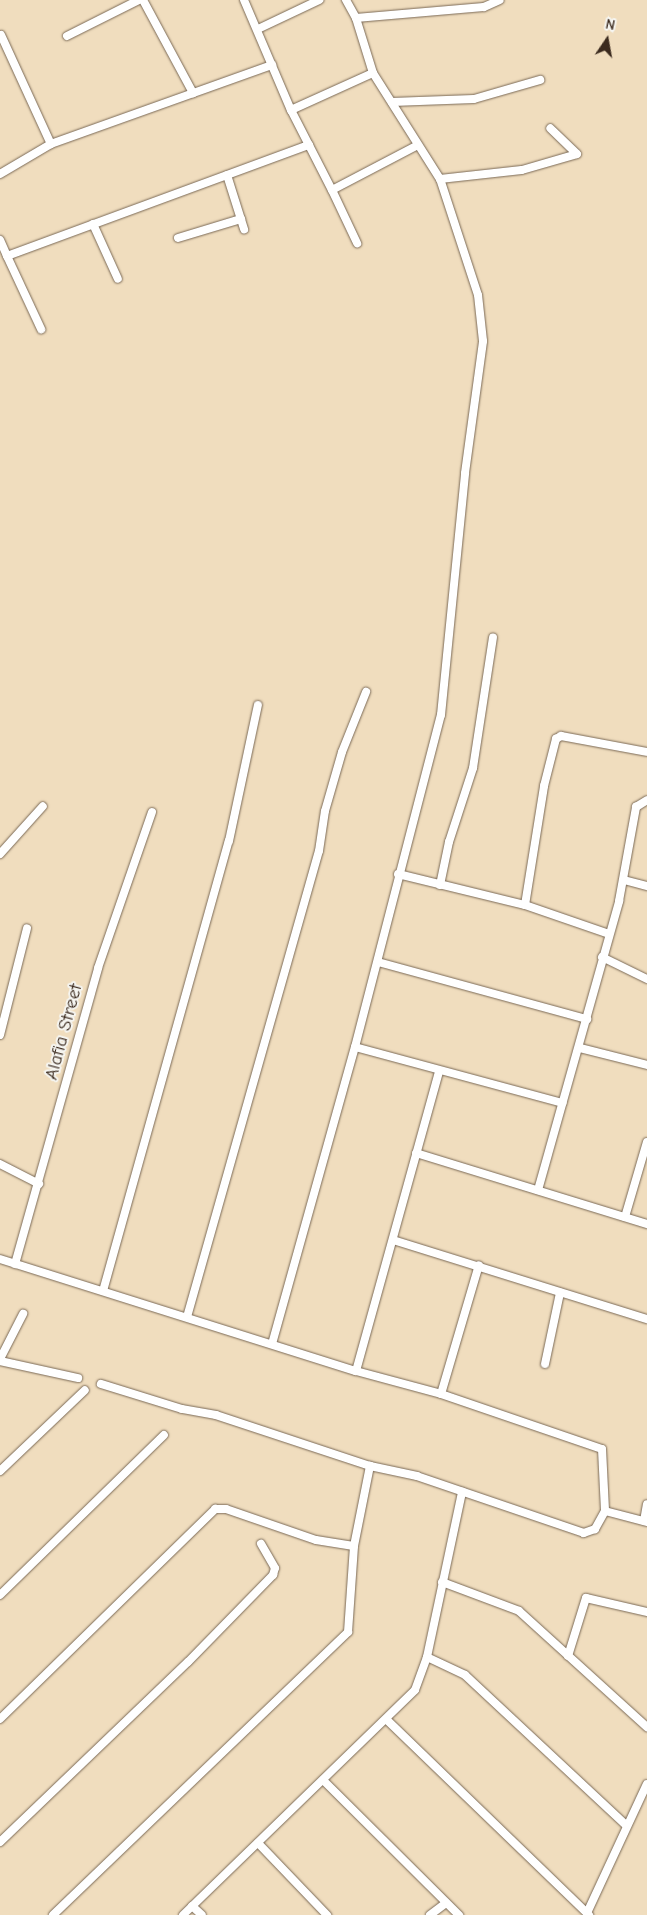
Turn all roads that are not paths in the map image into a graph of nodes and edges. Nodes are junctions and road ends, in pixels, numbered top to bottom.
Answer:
1 (139, 0) edge
2 (144, 0) edge
3 (244, 0) edge
4 (319, 0) edge
5 (346, 0) edge
6 (500, 0) edge
7 (356, 18) junction
8 (258, 28) junction
9 (1, 34) dead end
10 (67, 36) dead end
11 (272, 65) junction
12 (374, 73) junction
13 (540, 80) dead end
14 (193, 93) junction
15 (392, 102) junction
16 (291, 110) junction
17 (550, 128) dead end
18 (51, 144) junction
19 (309, 145) junction
20 (418, 145) junction
21 (0, 174) edge
22 (228, 175) junction
23 (440, 179) junction
24 (332, 190) junction
25 (241, 219) junction
26 (93, 224) junction
27 (244, 229) dead end
28 (178, 238) dead end
29 (0, 240) edge
30 (357, 243) dead end
31 (7, 256) junction
32 (118, 279) dead end
33 (41, 329) dead end
34 (493, 638) dead end
35 (366, 692) dead end
36 (258, 705) dead end
37 (647, 752) edge
38 (647, 800) edge
39 (43, 806) dead end
40 (152, 812) dead end
41 (0, 854) edge
42 (398, 874) junction
43 (624, 880) junction
44 (440, 885) junction
45 (647, 886) edge
46 (525, 905) junction
47 (26, 928) dead end
48 (609, 934) junction
49 (602, 957) junction
50 (378, 962) junction
51 (647, 979) edge
52 (587, 1018) junction
53 (0, 1035) edge
54 (355, 1047) junction
55 (580, 1048) junction
56 (647, 1065) edge
57 (439, 1072) junction
58 (564, 1104) junction
59 (647, 1142) edge
60 (416, 1153) junction
61 (0, 1164) edge
62 (39, 1184) junction
63 (538, 1190) junction
64 (625, 1217) junction
65 (647, 1224) edge
66 (393, 1240) junction
67 (0, 1259) edge
68 (15, 1264) junction
69 (479, 1265) junction
70 (103, 1291) junction
71 (560, 1293) junction
72 (23, 1314) dead end
73 (187, 1317) junction
74 (647, 1319) edge
75 (272, 1344) junction
76 (0, 1360) edge
77 (545, 1364) dead end
78 (356, 1371) junction
79 (78, 1378) dead end
80 (101, 1384) dead end
81 (85, 1390) dead end
82 (441, 1394) junction
83 (164, 1435) dead end
84 (370, 1466) junction
85 (0, 1471) edge
86 (462, 1492) junction
87 (647, 1504) edge
88 (605, 1511) junction
89 (645, 1521) edge
90 (262, 1544) dead end
91 (354, 1546) junction
92 (442, 1582) junction
93 (0, 1595) edge
94 (647, 1612) edge
95 (568, 1656) junction
96 (427, 1657) junction
97 (0, 1719) edge
98 (388, 1720) junction
99 (647, 1727) edge
100 (323, 1780) junction
101 (647, 1784) edge
102 (626, 1825) junction
103 (0, 1842) edge
104 (258, 1843) junction
105 (446, 1903) junction
106 (192, 1906) junction
107 (588, 1914) edge
108 (53, 1915) edge
109 (183, 1915) edge
110 (202, 1915) edge
111 (328, 1915) edge
112 (430, 1915) edge
113 (458, 1915) edge

1 - 10 street
2 - 14 street
3 - 8 street
4 - 8 street
5 - 7 street
6 - 7 street
7 - 12 street
8 - 11 street
9 - 18 street
11 - 14 street
11 - 16 street
12 - 15 street
12 - 16 street
13 - 15 street
14 - 18 street
15 - 20 street
16 - 19 street
17 - 23 street
18 - 21 street
19 - 22 street
19 - 24 street
20 - 23 street
20 - 24 street
22 - 25 street
22 - 26 street
23 - 42 street
24 - 30 street
25 - 27 street
25 - 28 street
26 - 31 street
26 - 32 street
29 - 31 street
31 - 33 street
34 - 44 street
35 - 73 street
36 - 70 street
37 - 46 street
38 - 43 street
39 - 41 street
40 - 62 street, Alafia Street
42 - 44 street
42 - 50 street
43 - 45 street
43 - 48 street
44 - 46 street
46 - 48 street
47 - 53 street
48 - 49 street
49 - 51 street
49 - 52 street
50 - 52 street
50 - 54 street
52 - 55 street
54 - 57 street
54 - 75 street
55 - 56 street
55 - 58 street
57 - 58 street
57 - 60 street
58 - 63 street
59 - 64 street
60 - 63 street
60 - 66 street
61 - 62 street
62 - 68 street, Alafia Street
63 - 64 street
64 - 65 street
66 - 69 street
66 - 78 street
67 - 68 street
68 - 70 street
69 - 71 street
69 - 82 street
70 - 73 street
71 - 74 street
71 - 77 street
72 - 76 street
73 - 75 street
75 - 78 street
76 - 79 street
78 - 82 street
80 - 84 street
81 - 85 street
82 - 88 street
83 - 93 street
84 - 86 street
84 - 91 street
86 - 88 street
86 - 92 street
87 - 89 street
88 - 89 street
90 - 103 street
91 - 97 street
91 - 108 street
92 - 95 street
92 - 96 street
94 - 95 street
95 - 99 street
96 - 98 street
96 - 102 street
98 - 100 street
98 - 107 street
100 - 104 street
100 - 105 street
101 - 102 street
102 - 107 street
104 - 106 street
104 - 111 street
105 - 112 street
105 - 113 street
106 - 109 street
106 - 110 street

